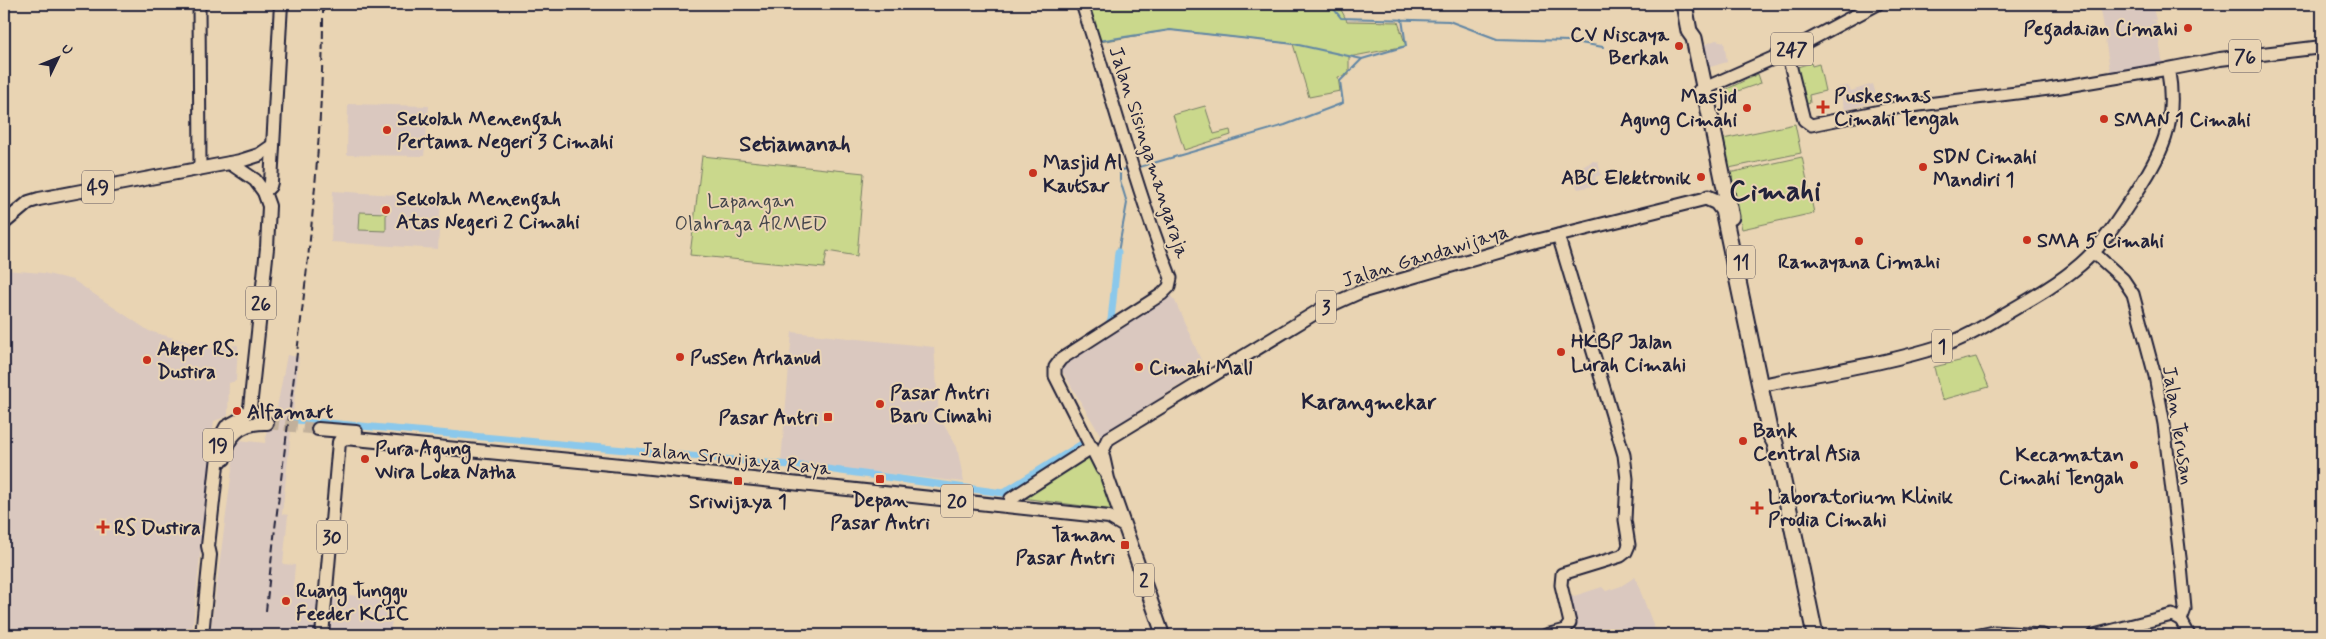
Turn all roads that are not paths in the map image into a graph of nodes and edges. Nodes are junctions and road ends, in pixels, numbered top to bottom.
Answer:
1 (199, 4) edge
2 (281, 4) edge
3 (1082, 4) edge
4 (1684, 4) edge
5 (1877, 4) edge
6 (2322, 47) edge
7 (1786, 52) junction
8 (2168, 69) junction
9 (1701, 90) junction
10 (272, 146) junction
11 (230, 163) junction
12 (200, 168) junction
13 (264, 192) junction
14 (1708, 198) junction
15 (4, 223) edge
16 (1558, 235) junction
17 (2093, 252) junction
18 (1767, 384) junction
19 (247, 414) joint
20 (267, 423) tunnel mouth
21 (318, 429) tunnel mouth
22 (342, 439) joint
23 (1775, 443) junction
24 (1092, 447) junction
25 (674, 466) junction
26 (1108, 479) junction
27 (815, 481) junction
28 (1114, 497) junction
29 (1011, 499) junction
30 (1124, 526) junction
31 (210, 556) junction
32 (2181, 620) junction
33 (202, 635) edge
34 (322, 635) edge
35 (1163, 635) edge
36 (1546, 635) edge
37 (1815, 635) edge
38 (1980, 635) edge
39 (2043, 635) edge
40 (2094, 635) edge
41 (2189, 635) edge
42 (2318, 635) edge
43 (2322, 635) edge

1 - 12 main road
2 - 10 main road, 26
3 - 24 main road, Jalan Sisingamangaraja
4 - 9 highway, 11
5 - 7 main road, 247
6 - 8 main road, 76
7 - 8 main road
7 - 9 main road, 247
8 - 17 main road, 1
9 - 14 highway, 11
9 - 18 highway, 11
10 - 11 main road, 49
10 - 13 main road, 26
11 - 12 main road, 49
11 - 13 main road
12 - 15 main road, 49
13 - 19 main road, 26
14 - 16 main road, Jalan Gandawijaya / 3
14 - 23 highway, 11
16 - 26 main road, Jalan Gandawijaya / 3
16 - 36 main road
17 - 18 main road, 1
17 - 32 main road, Jalan Terusan
18 - 23 highway, 11
19 - 31 main road, 19
20 - 31 main road
21 - 25 main road, Jalan Sriwijaya Raya / 20
22 - 25 main road, Jalan Sriwijaya Raya / 20
22 - 34 main road, 30
23 - 37 highway, 11
24 - 26 main road, Jalan Sisingamangaraja
24 - 29 main road
25 - 27 main road, Jalan Sriwijaya Raya / 20
26 - 28 main road, 2
27 - 29 main road, Jalan Sriwijaya Raya / 20
27 - 30 main road, Jalan Sriwijaya Raya / 20
28 - 29 main road, Jalan Sriwijaya Raya / 20
28 - 30 main road, 2
30 - 35 main road, 2
31 - 33 main road, 19
32 - 40 main road
32 - 41 main road
38 - 39 main road
42 - 43 main road

